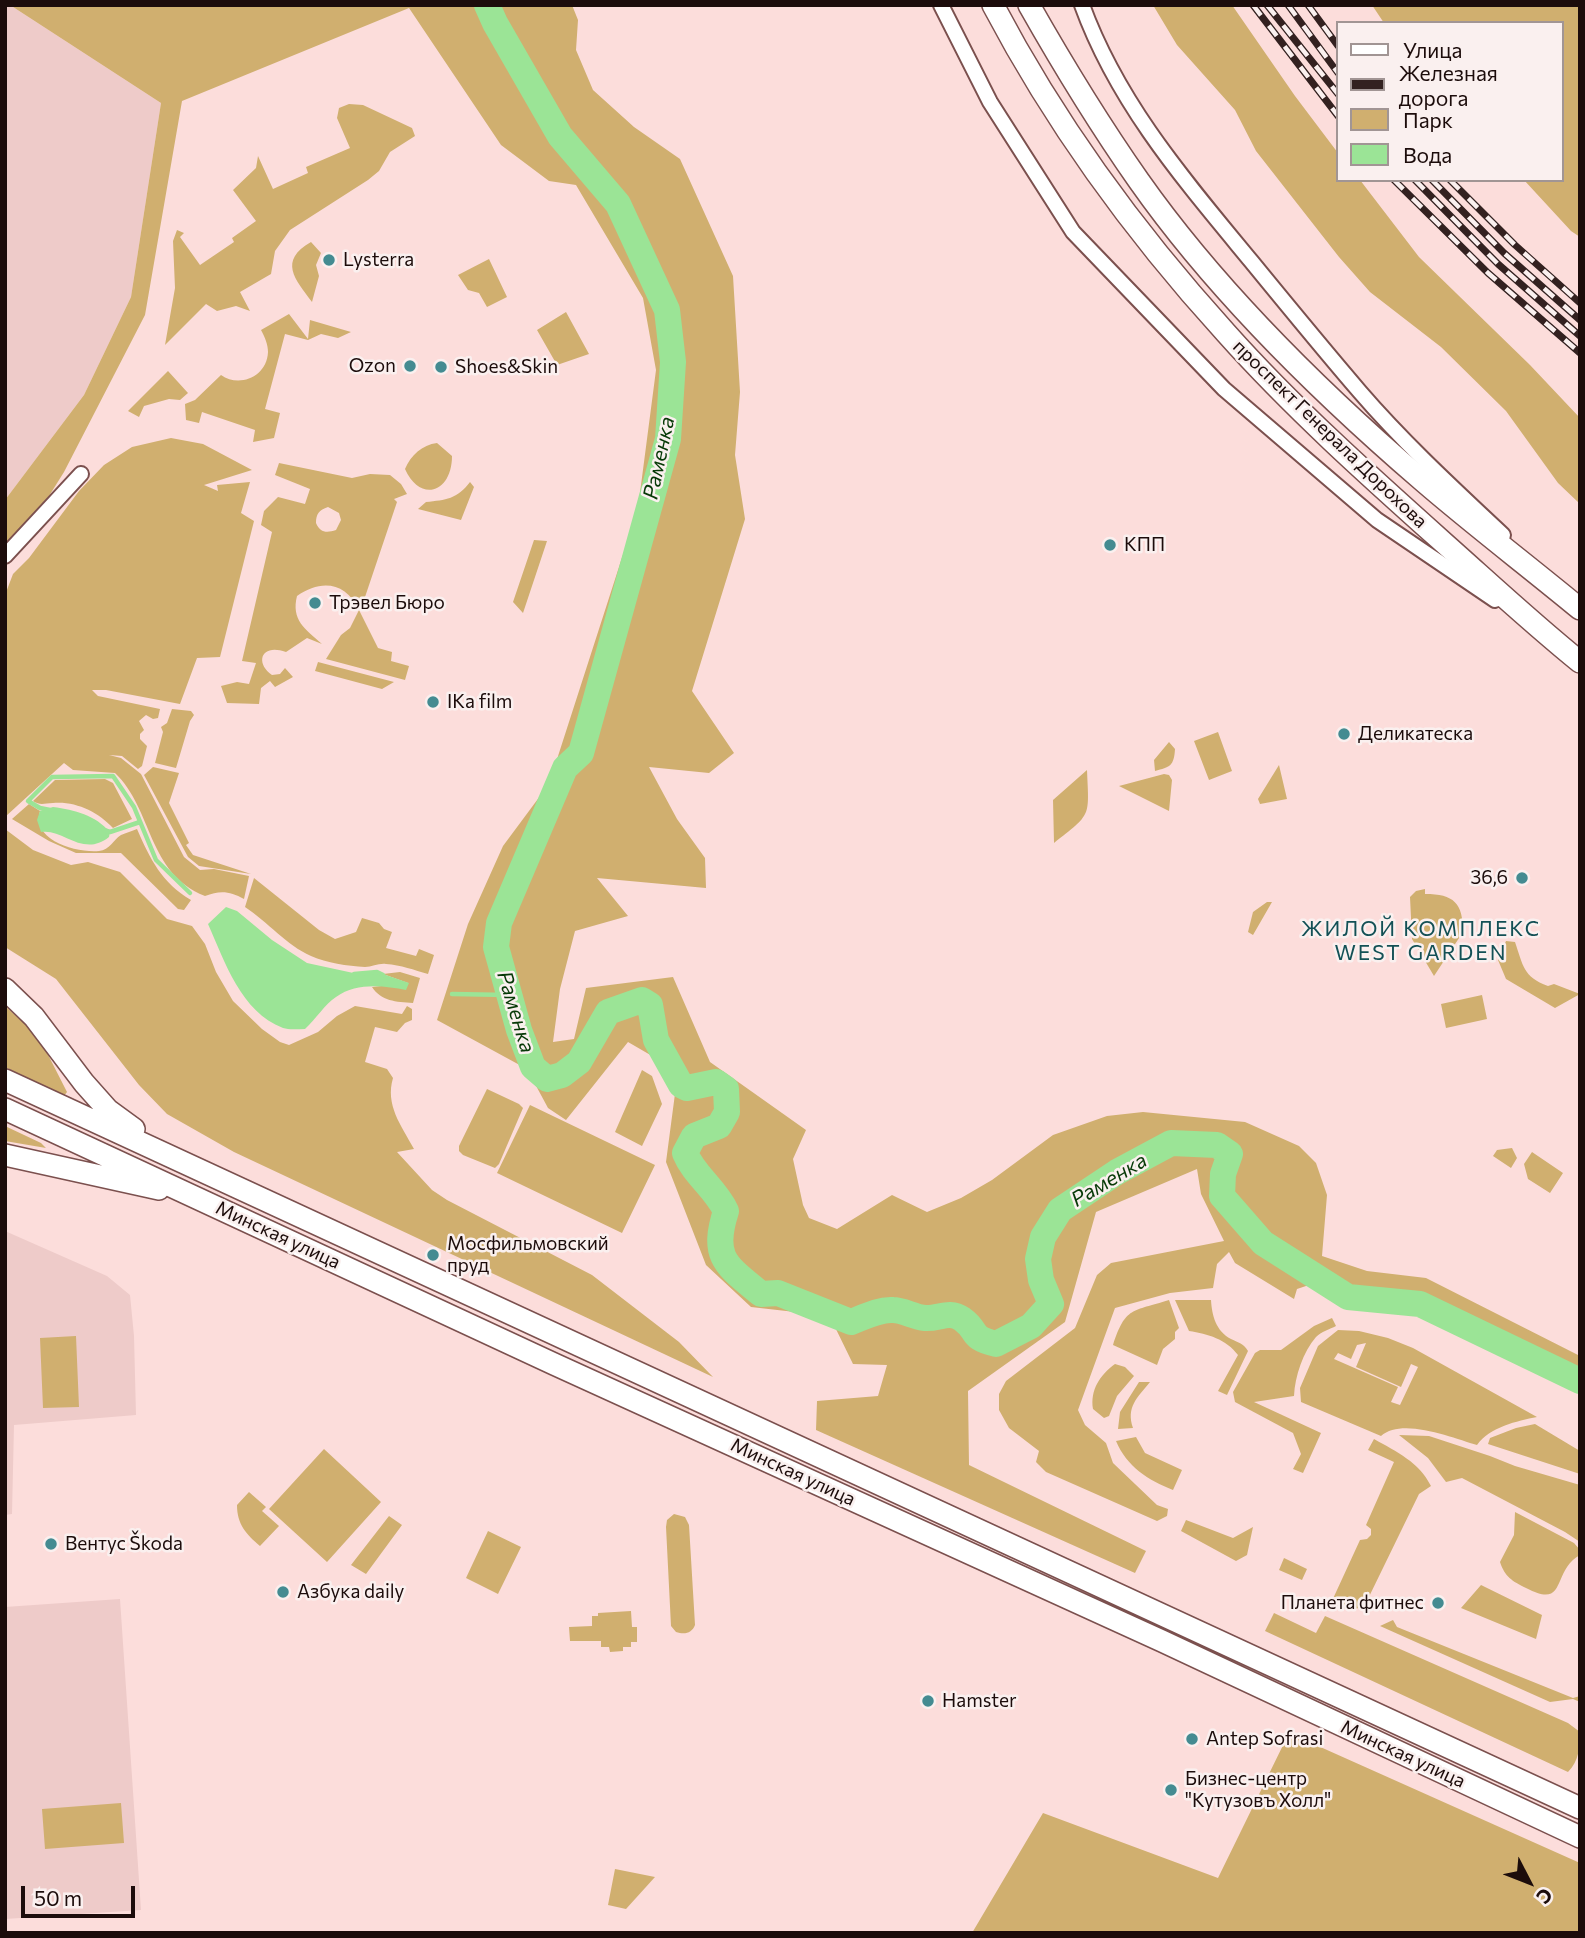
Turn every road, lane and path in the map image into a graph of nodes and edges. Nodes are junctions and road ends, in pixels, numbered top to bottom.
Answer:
1 (941, 5) edge
2 (993, 5) edge
3 (1029, 5) edge
4 (1082, 5) edge
5 (81, 474) dead end
6 (5, 556) edge
7 (1576, 606) edge
8 (1546, 634) junction
9 (1580, 662) edge
10 (5, 989) edge
11 (5, 1080) edge
12 (5, 1109) edge
13 (5, 1155) edge
14 (201, 1170) junction
15 (195, 1196) junction
16 (1580, 1808) edge
17 (1580, 1837) edge

1 - 8 street
2 - 8 main road, проспект Генерала Дорохова
3 - 7 main road, проспект Генерала Дорохова
4 - 7 street
5 - 6 street
8 - 9 main road, проспект Генерала Дорохова
10 - 14 main road
11 - 14 main road, Минская улица
12 - 15 main road, Минская улица
13 - 15 main road
14 - 16 main road, Минская улица
15 - 17 main road, Минская улица

